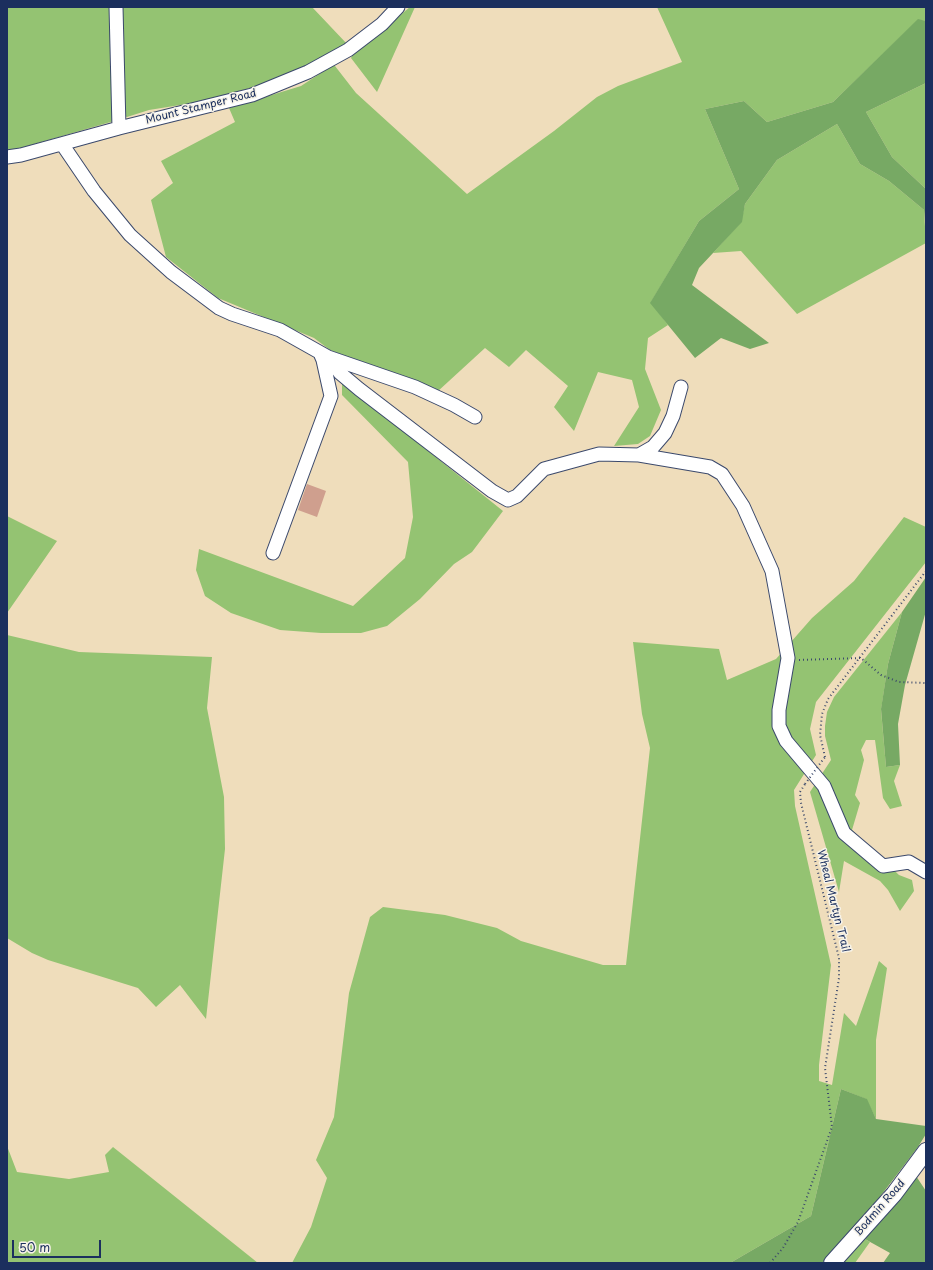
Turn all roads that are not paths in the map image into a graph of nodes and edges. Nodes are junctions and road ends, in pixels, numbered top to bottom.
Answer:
1 (116, 7) edge
2 (398, 7) edge
3 (119, 128) junction
4 (62, 144) junction
5 (7, 157) edge
6 (324, 354) junction
7 (681, 387) dead end
8 (475, 417) dead end
9 (639, 455) junction
10 (273, 553) dead end
11 (926, 872) edge
12 (926, 1150) edge
13 (832, 1263) edge

1 - 3 street
2 - 3 street, Mount Stamper Road
3 - 4 street, Mount Stamper Road
4 - 5 street, Mount Stamper Road
4 - 6 street
6 - 8 street
6 - 9 street
6 - 10 street
7 - 9 street
9 - 11 street
12 - 13 main road, Bodmin Road

